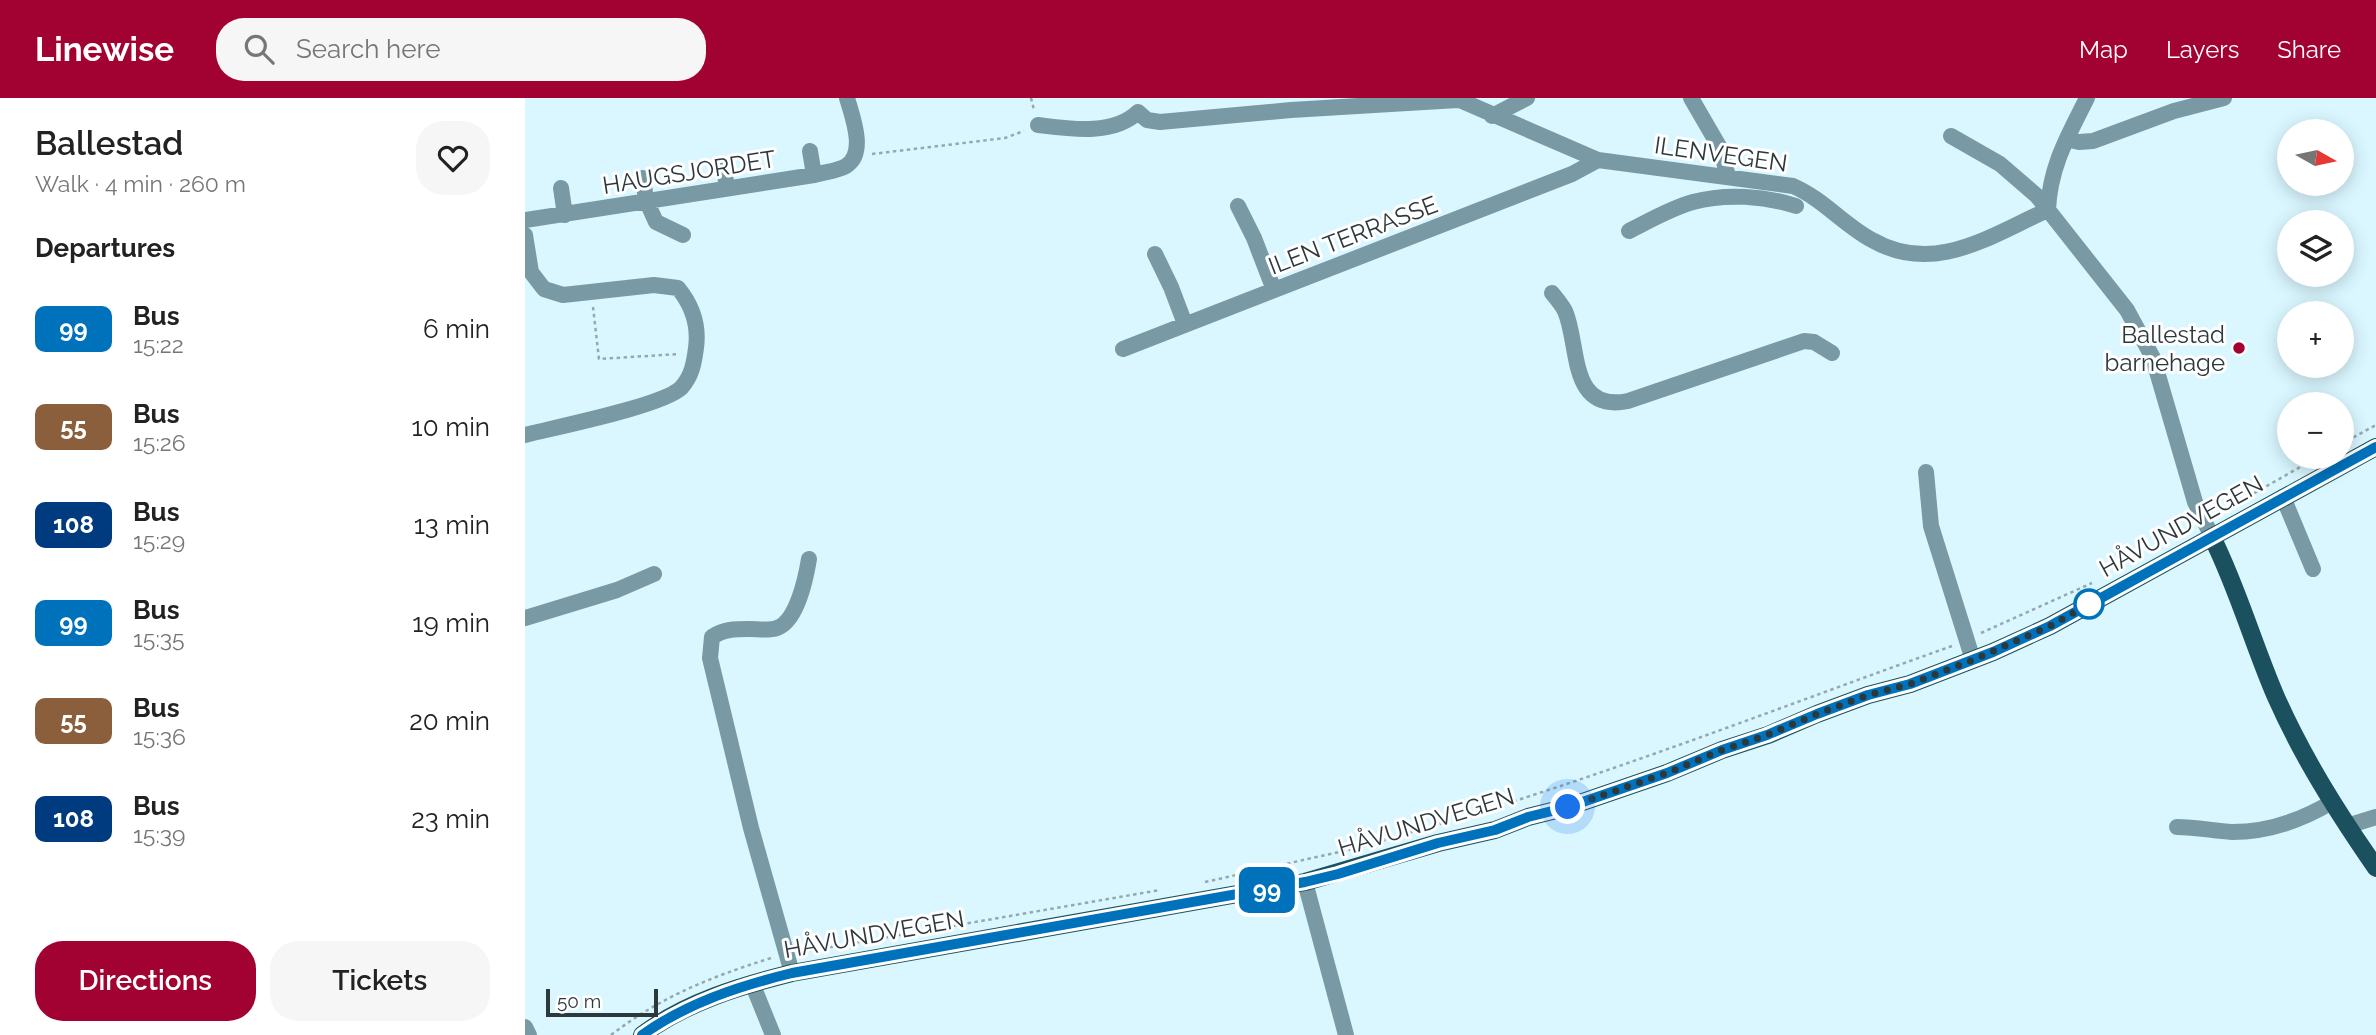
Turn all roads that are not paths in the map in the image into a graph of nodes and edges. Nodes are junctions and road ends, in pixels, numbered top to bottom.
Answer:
1 (847, 98) edge
2 (1527, 98) edge
3 (1691, 98) edge
4 (2087, 98) edge
5 (2224, 98) edge
6 (1456, 99) edge
7 (1136, 105) edge
8 (1492, 116) junction
9 (1038, 125) road end
10 (1951, 136) dead end
11 (2067, 139) junction
12 (810, 151) dead end
13 (1598, 160) junction
14 (723, 165) dead end
15 (814, 175) junction
16 (1728, 176) junction
17 (643, 178) dead end
18 (727, 187) junction
19 (561, 188) dead end
20 (646, 200) junction
21 (1238, 206) dead end
22 (1796, 206) dead end
23 (2048, 209) junction
24 (565, 215) junction
25 (525, 220) edge
26 (1629, 232) dead end
27 (525, 235) edge
28 (684, 235) dead end
29 (1155, 254) dead end
30 (528, 274) edge
31 (1274, 290) junction
32 (1552, 293) dead end
33 (1185, 324) junction
34 (1123, 349) dead end
35 (1832, 353) dead end
36 (525, 435) edge
37 (2376, 447) edge
38 (1926, 472) dead end
39 (2283, 497) junction
40 (2212, 537) junction
41 (809, 559) dead end
42 (2313, 569) dead end
43 (654, 574) dead end
44 (525, 618) edge
45 (1973, 660) junction
46 (2332, 802) junction
47 (2376, 817) edge
48 (2347, 826) junction
49 (2178, 827) dead end
50 (2376, 868) edge
51 (1305, 882) junction
52 (792, 973) junction
53 (752, 983) junction
54 (525, 1027) edge
55 (647, 1033) edge
56 (529, 1035) edge
57 (773, 1035) edge
58 (1346, 1035) edge

1 - 15 street, HAUGSJORDET
2 - 8 street
3 - 16 street
4 - 11 street
5 - 11 street
6 - 7 street
6 - 8 street, ILENVEGEN
7 - 9 street
8 - 13 street, ILENVEGEN
10 - 23 street
11 - 23 street
12 - 15 street
13 - 16 street, ILENVEGEN
13 - 31 street, ILEN TERRASSE
14 - 18 street
15 - 18 street, HAUGSJORDET
16 - 23 street, ILENVEGEN
17 - 20 street
18 - 20 street, HAUGSJORDET
19 - 24 street
20 - 24 street, HAUGSJORDET
20 - 28 street
21 - 31 street
22 - 26 street
23 - 40 street
24 - 25 street, HAUGSJORDET
27 - 30 street
29 - 33 street
30 - 36 street
31 - 33 street, ILEN TERRASSE
32 - 35 street
33 - 34 street, ILEN TERRASSE
37 - 39 main road, HÅVUNDVEGEN
38 - 45 street
39 - 40 main road, HÅVUNDVEGEN
39 - 42 street
40 - 45 main road, HÅVUNDVEGEN
40 - 46 main road
41 - 52 street
43 - 44 street
45 - 51 main road, HÅVUNDVEGEN
46 - 48 main road
46 - 49 street
47 - 48 street
48 - 50 main road
51 - 52 main road, HÅVUNDVEGEN
51 - 58 street
52 - 53 main road, HÅVUNDVEGEN
53 - 55 main road, HÅVUNDVEGEN
53 - 57 street
54 - 56 street

